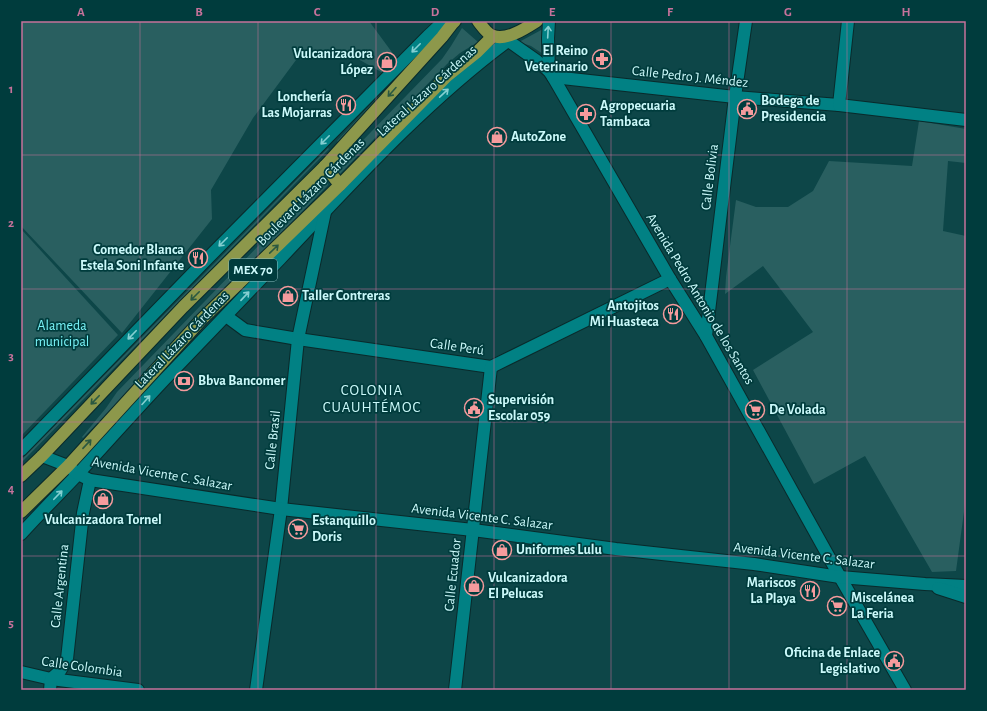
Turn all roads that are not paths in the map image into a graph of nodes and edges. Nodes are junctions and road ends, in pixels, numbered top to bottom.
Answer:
1 (444, 21) edge
2 (455, 21) edge
3 (478, 21) edge
4 (537, 21) edge
5 (548, 21) edge
6 (746, 21) edge
7 (848, 21) edge
8 (502, 38) junction
9 (551, 74) junction
10 (735, 97) junction
11 (838, 105) junction
12 (966, 120) edge
13 (325, 166) junction
14 (340, 185) junction
15 (329, 196) junction
16 (325, 212) junction
17 (670, 279) junction
18 (226, 316) junction
19 (706, 336) junction
20 (298, 339) junction
21 (491, 367) junction
22 (21, 450) edge
23 (42, 456) junction
24 (68, 466) junction
25 (78, 474) junction
26 (21, 476) edge
27 (90, 480) junction
28 (281, 509) junction
29 (21, 512) edge
30 (473, 530) junction
31 (21, 534) edge
32 (840, 577) junction
33 (925, 584) junction
34 (966, 586) edge
35 (966, 598) edge
36 (21, 672) edge
37 (51, 684) edge
38 (138, 690) edge
39 (256, 690) edge
40 (455, 690) edge
41 (905, 690) edge

1 -> 22 street
2 -> 13 main road, Boulevard Lázaro Cárdenas / MEX 70
3 - 8 main road
4 - 8 main road, MEX 70
9 -> 5 street
6 - 10 street, Calle Bolivia
7 - 11 street
8 - 9 street
8 - 14 main road, Boulevard Lázaro Cárdenas / MEX 70
16 -> 8 street, Lateral Lázaro Cárdenas
9 - 10 street, Calle Pedro J. Méndez
9 - 17 street, Avenida Pedro Antonio de los Santos
10 - 11 street, Calle Pedro J. Méndez
10 - 19 street, Calle Bolivia
11 - 12 street, Calle Pedro J. Méndez
13 - 14 main road
13 -> 23 main road, Boulevard Lázaro Cárdenas / MEX 70
14 - 15 main road, Boulevard Lázaro Cárdenas / MEX 70
15 - 16 street, Calle Brasil
24 -> 15 main road, Boulevard Lázaro Cárdenas / MEX 70
18 -> 16 street, Lateral Lázaro Cárdenas
16 - 20 street, Calle Brasil
17 - 19 street, Avenida Pedro Antonio de los Santos
17 - 21 street, Calle Perú
18 - 20 street, Calle Perú
25 -> 18 street, Lateral Lázaro Cárdenas
19 - 32 street, Avenida Pedro Antonio de los Santos
20 - 21 street, Calle Perú
20 - 28 street, Calle Brasil
21 - 30 street, Calle Ecuador
23 - 24 street, Avenida Vicente C. Salazar
23 - 26 main road, Boulevard Lázaro Cárdenas / MEX 70
24 - 25 street, Avenida Vicente C. Salazar
24 - 29 main road, Boulevard Lázaro Cárdenas / MEX 70
25 - 27 street, Avenida Vicente C. Salazar
31 -> 25 street, Lateral Lázaro Cárdenas
27 - 28 street, Avenida Vicente C. Salazar
27 - 37 street, Calle Argentina
28 - 30 street, Avenida Vicente C. Salazar
28 - 39 street, Calle Brasil
30 - 32 street, Avenida Vicente C. Salazar
30 - 40 street, Calle Ecuador
32 - 33 street, Avenida Vicente C. Salazar
32 - 41 street, Avenida Pedro Antonio de los Santos
33 - 34 street, Avenida Vicente C. Salazar
33 - 35 street, Avenida Vicente C. Salazar
36 - 37 street, Calle Colombia
37 - 38 street, Calle Colombia

